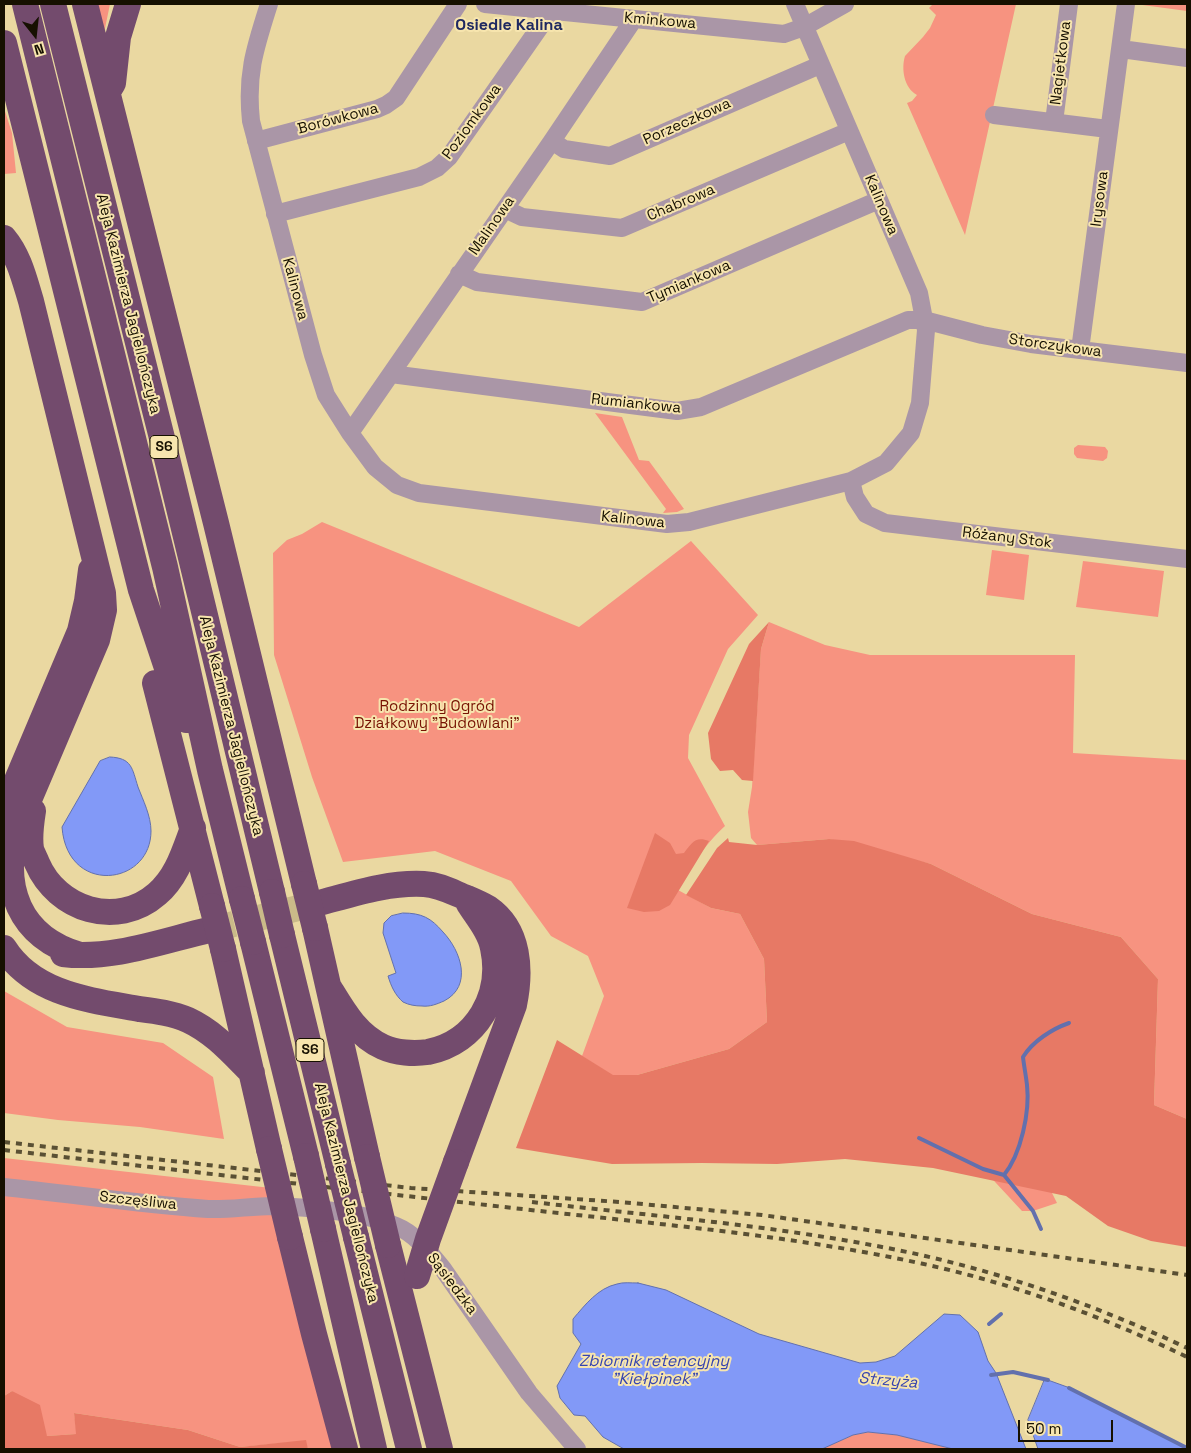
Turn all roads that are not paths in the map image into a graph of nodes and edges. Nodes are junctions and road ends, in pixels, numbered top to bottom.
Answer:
1 (26, 4) edge
2 (53, 4) edge
3 (85, 4) edge
4 (128, 4) edge
5 (269, 4) edge
6 (458, 4) edge
7 (485, 4) edge
8 (795, 4) edge
9 (845, 4) edge
10 (1069, 4) edge
11 (1126, 4) edge
12 (551, 11) junction
13 (634, 19) junction
14 (804, 27) junction
15 (4, 43) edge
16 (1121, 49) junction
17 (1187, 58) edge
18 (820, 65) junction
19 (107, 93) junction
20 (994, 114) dead end
21 (1054, 122) junction
22 (1108, 129) junction
23 (849, 131) junction
24 (256, 141) junction
25 (552, 141) junction
26 (879, 200) junction
27 (505, 209) junction
28 (275, 214) junction
29 (4, 238) edge
30 (459, 274) junction
31 (924, 320) junction
32 (1080, 350) junction
33 (1187, 363) edge
34 (391, 374) junction
35 (350, 433) junction
36 (851, 481) junction
37 (93, 554) junction
38 (1187, 559) edge
39 (141, 590) junction
40 (210, 770) junction
41 (32, 795) junction
42 (4, 811) edge
43 (193, 828) junction
44 (465, 898) junction
45 (313, 905) junction
46 (4, 918) edge
47 (215, 928) junction
48 (4, 948) edge
49 (80, 955) junction
50 (330, 989) junction
51 (252, 1074) junction
52 (4, 1187) edge
53 (272, 1206) joint
54 (406, 1316) junction
55 (345, 1449) edge
56 (374, 1449) edge
57 (409, 1449) edge
58 (440, 1449) edge
59 (577, 1449) edge

1 - 40 highway, Aleja Kazimierza Jagiellończyka / S6
2 - 57 highway, Aleja Kazimierza Jagiellończyka / S6, bridge
3 - 19 highway
4 - 19 highway
5 - 24 street, Kalinowa
6 - 24 street, Borówkowa
7 - 12 street, Kminkowa
8 - 14 street, Kalinowa
9 - 14 street, Kminkowa
10 - 21 street, Nagietkowa
11 - 16 street, Irysowa
12 - 13 street, Kminkowa
12 - 28 street, Poziomkowa
13 - 14 street, Kminkowa
13 - 25 street, Malinowa
14 - 18 street, Kalinowa
15 - 39 highway
16 - 17 street
16 - 22 street, Irysowa
18 - 23 street, Kalinowa
18 - 25 street, Porzeczkowa
19 - 45 highway
20 - 21 street, Nagietkowa
21 - 22 street, Nagietkowa
22 - 32 street, Irysowa
23 - 26 street, Kalinowa
23 - 27 street, Chabrowa
24 - 28 street, Kalinowa
25 - 27 street, Malinowa
26 - 30 street, Tymiankowa
26 - 31 street, Kalinowa
27 - 30 street, Malinowa
28 - 35 street, Kalinowa
29 - 37 highway
30 - 34 street, Malinowa
31 - 32 street, Storczykowa
31 - 34 street, Rumiankowa
31 - 36 street, Kalinowa
32 - 33 street, Storczykowa
34 - 35 street, Malinowa
35 - 36 street, Kalinowa
36 - 38 street, Różany Stok
37 - 41 highway
37 - 42 highway
39 - 40 highway
39 - 43 highway
40 - 56 highway, Aleja Kazimierza Jagiellończyka / S6, bridge
41 - 43 highway
41 - 49 highway
43 - 47 highway
44 - 45 highway
44 - 50 highway
44 - 54 highway, bridge
45 - 50 highway
46 - 49 highway
47 - 49 highway
47 - 51 highway
48 - 51 highway
50 - 54 highway, bridge
51 - 55 highway, bridge
52 - 53 street, Szczęśliwa
53 - 59 street, Sąsiedzka
54 - 58 highway

